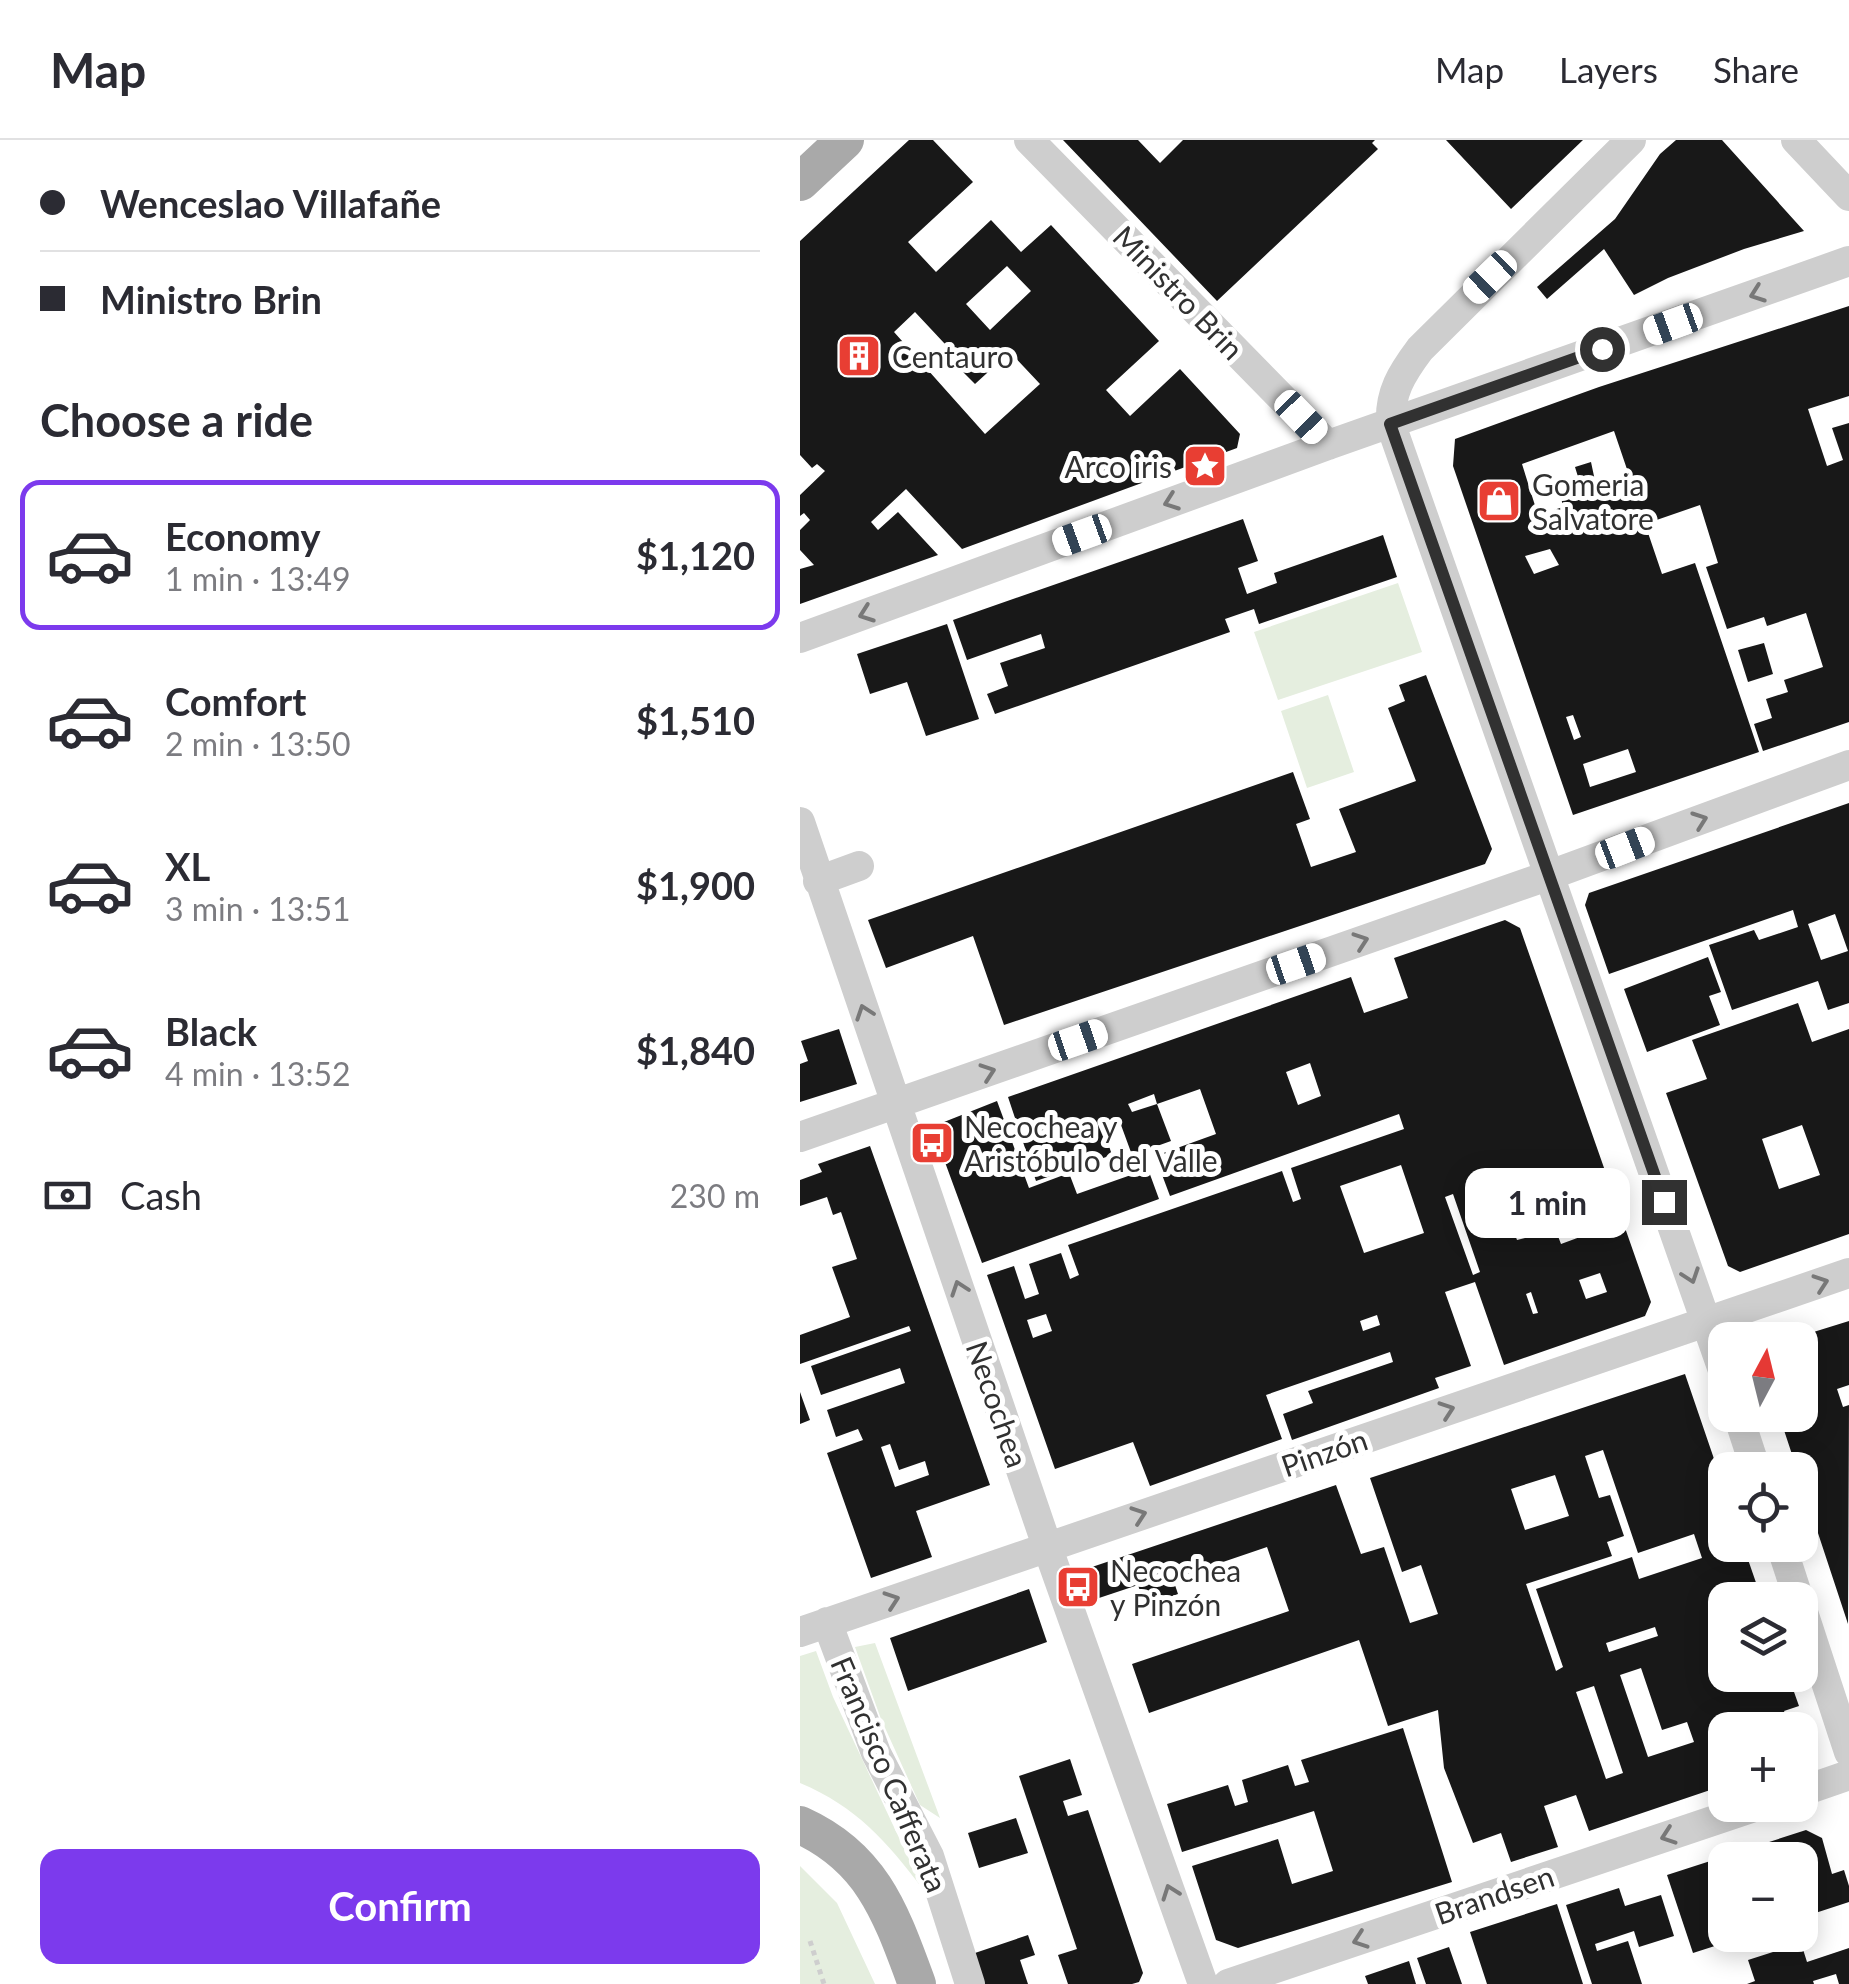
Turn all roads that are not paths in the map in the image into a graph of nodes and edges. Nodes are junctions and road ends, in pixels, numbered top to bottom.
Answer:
1 (845, 140) edge
2 (1029, 140) edge
3 (1631, 140) edge
4 (1796, 140) edge
5 (800, 182) edge
6 (1849, 196) edge
7 (1849, 261) edge
8 (1390, 424) junction
9 (1328, 445) junction
10 (800, 638) edge
11 (1849, 764) edge
12 (800, 822) edge
13 (859, 866) dead end
14 (1550, 875) junction
15 (818, 881) junction
16 (896, 1104) junction
17 (800, 1138) edge
18 (1849, 1273) edge
19 (1707, 1322) junction
20 (1708, 1325) edge
21 (1047, 1546) junction
22 (814, 1627) edge
23 (1818, 1657) edge
24 (1849, 1752) edge
25 (1849, 1775) edge
26 (1818, 1786) edge
27 (1709, 1822) edge
28 (800, 1825) edge
29 (917, 1984) edge
30 (970, 1984) edge
31 (1203, 1984) edge
32 (1228, 1984) edge

1 - 5 main road
2 - 9 street, Ministro Brin
3 - 8 street
4 - 6 street
7 -> 8 street
8 - 9 street
8 - 14 street
9 -> 10 street
14 -> 11 street
12 - 15 street, Necochea
13 - 15 street
16 -> 14 street
14 -> 19 street
16 -> 15 street, Necochea
16 - 17 street
21 -> 16 street, Necochea
19 -> 18 street, Pinzón
19 - 20 street
21 -> 19 street, Pinzón
22 -> 21 street, Pinzón
31 -> 21 street, Necochea
22 - 30 street, Francisco Cafferata
23 - 24 street
25 - 26 street
27 -> 32 street, Brandsen
28 - 29 main road

